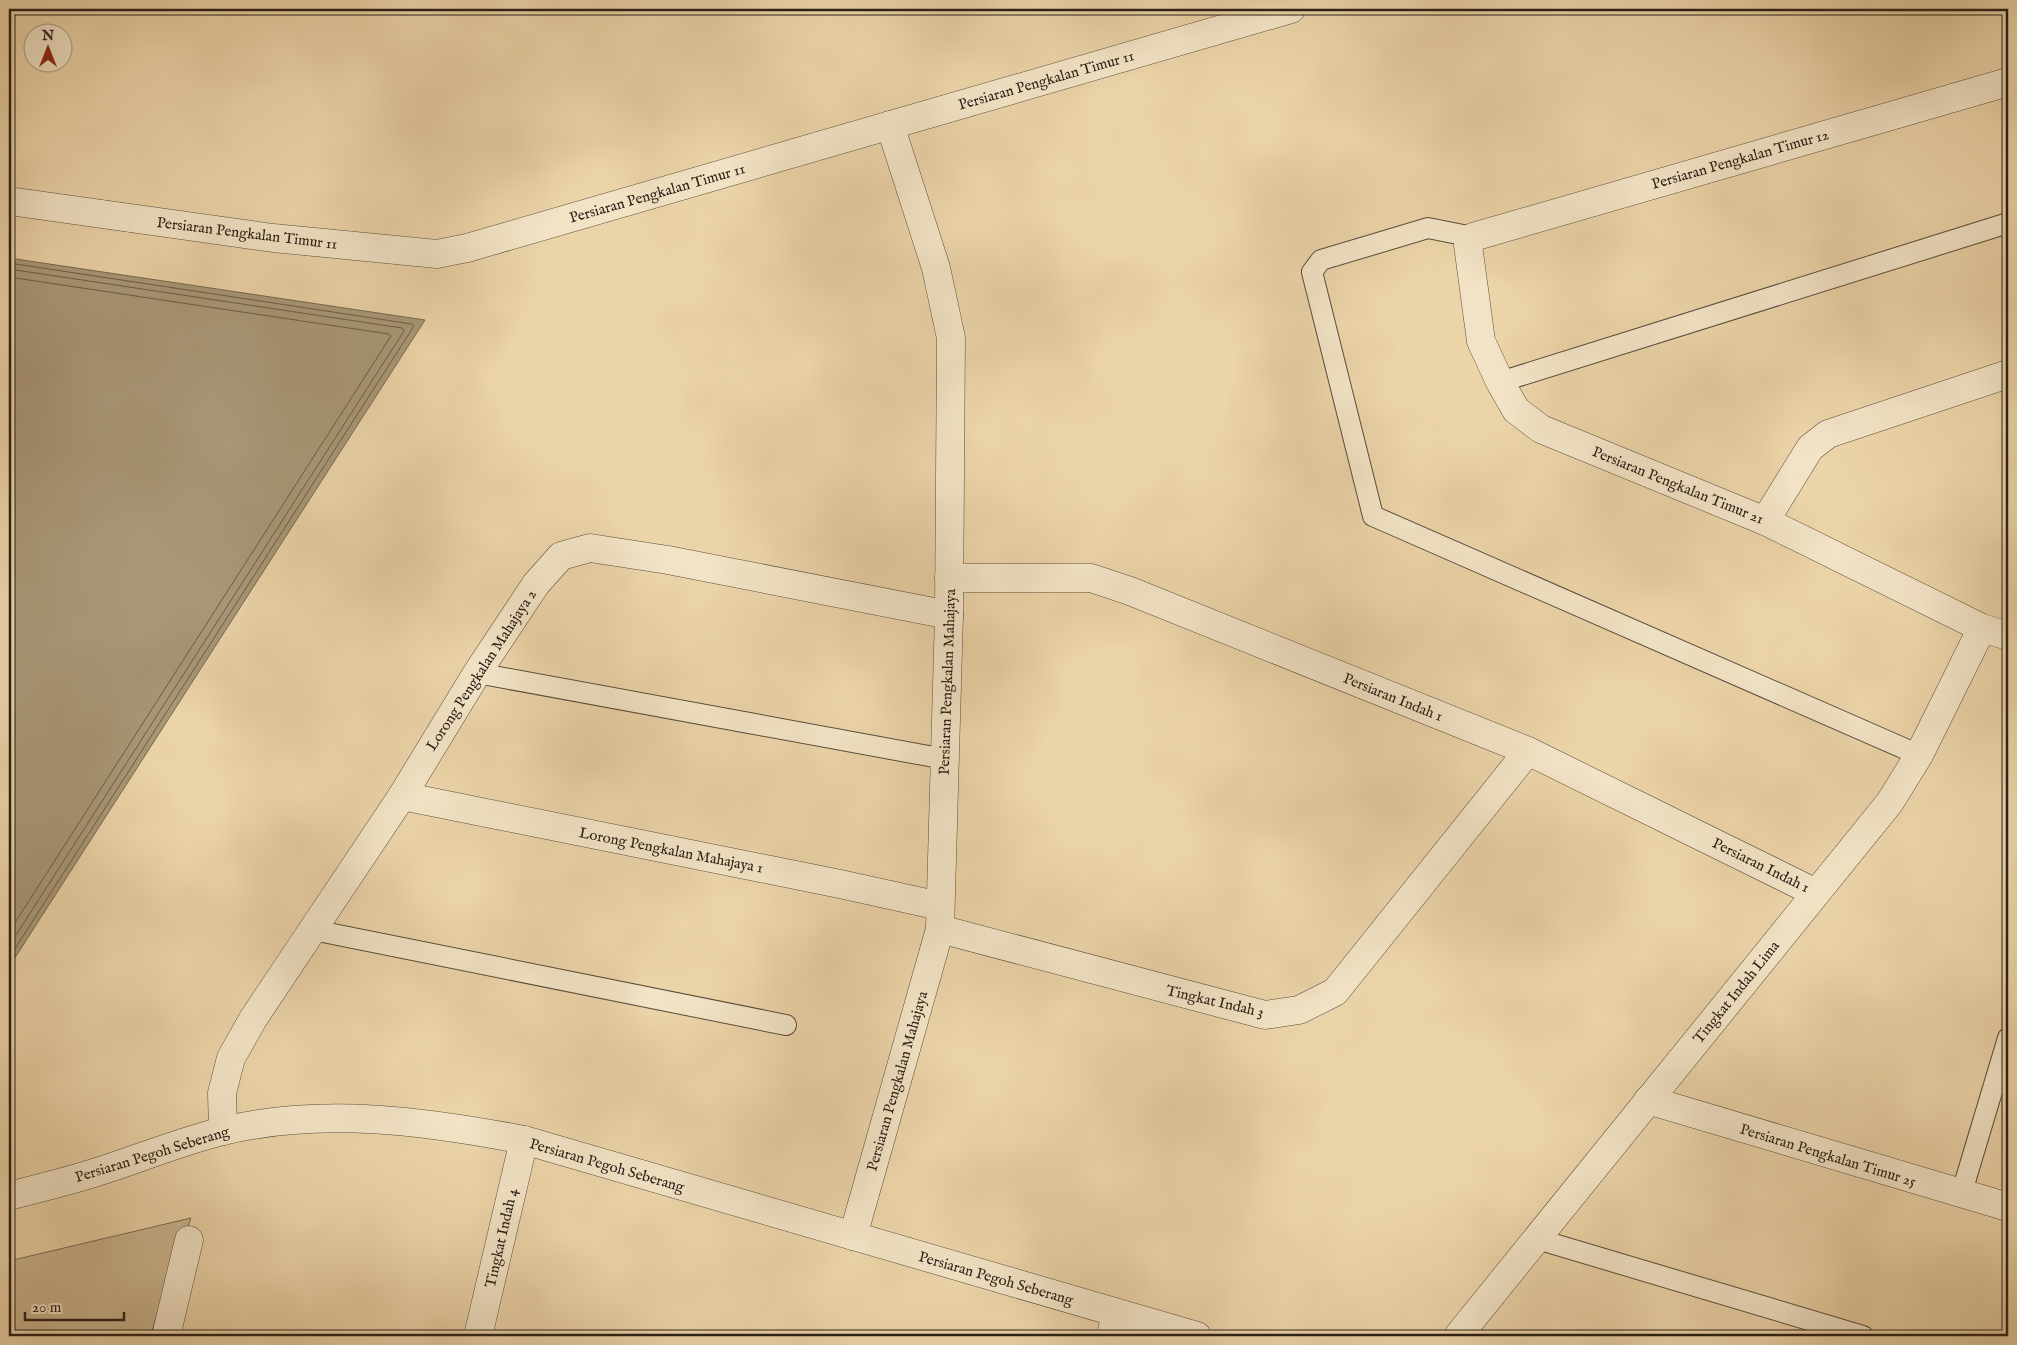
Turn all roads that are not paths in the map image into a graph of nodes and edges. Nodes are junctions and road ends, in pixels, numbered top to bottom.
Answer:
1 (1291, 9) edge
2 (2008, 82) edge
3 (890, 125) junction
4 (9, 201) edge
5 (2008, 223) edge
6 (1473, 237) junction
7 (2008, 374) edge
8 (1500, 382) junction
9 (1765, 521) junction
10 (950, 578) junction
11 (949, 615) junction
12 (1982, 628) junction
13 (2008, 636) edge
14 (477, 673) junction
15 (1528, 751) junction
16 (1919, 755) junction
17 (944, 758) junction
18 (402, 796) junction
19 (1816, 892) junction
20 (940, 917) junction
21 (312, 930) junction
22 (786, 1025) dead end
23 (2008, 1038) edge
24 (1648, 1100) junction
25 (223, 1131) junction
26 (524, 1140) junction
27 (1961, 1194) junction
28 (9, 1196) edge
29 (2008, 1207) edge
30 (853, 1236) junction
31 (1537, 1239) junction
32 (189, 1240) dead end
33 (1114, 1324) edge
34 (166, 1336) edge
35 (478, 1336) edge
36 (1197, 1336) edge
37 (1458, 1336) edge
38 (1864, 1336) edge

1 - 3 street, Persiaran Pengkalan Timur 11
2 - 6 street, Persiaran Pengkalan Timur 12
3 - 4 street, Persiaran Pengkalan Timur 11
3 - 10 street, Persiaran Pengkalan Mahajaya
5 - 8 lane
6 - 8 street, Persiaran Pengkalan Timur 21
6 - 16 lane
7 - 9 street
8 - 9 street, Persiaran Pengkalan Timur 21
9 - 12 street, Persiaran Pengkalan Timur 21
10 - 11 street, Persiaran Pengkalan Mahajaya
10 - 15 street, Persiaran Indah 1
11 - 14 street, Lorong Pengkalan Mahajaya 2
11 - 17 street, Persiaran Pengkalan Mahajaya
12 - 13 street, Persiaran Pengkalan Timur 21
12 - 16 street, Tingkat Indah Lima
14 - 17 lane
14 - 18 street, Lorong Pengkalan Mahajaya 2
15 - 19 street, Persiaran Indah 1
15 - 20 street, Tingkat Indah 3
16 - 19 street, Tingkat Indah Lima
17 - 20 street, Persiaran Pengkalan Mahajaya
18 - 20 street, Lorong Pengkalan Mahajaya 1
18 - 21 street, Lorong Pengkalan Mahajaya 2
19 - 24 street, Tingkat Indah Lima
20 - 30 street, Persiaran Pengkalan Mahajaya
21 - 22 lane
21 - 25 street, Lorong Pengkalan Mahajaya 2
23 - 27 lane
24 - 27 street, Persiaran Pengkalan Timur 25
24 - 31 street, Tingkat Indah Lima
25 - 26 street, Persiaran Pegoh Seberang
25 - 28 street, Persiaran Pegoh Seberang
26 - 30 street, Persiaran Pegoh Seberang
26 - 35 street, Tingkat Indah 4
27 - 29 street, Persiaran Pengkalan Timur 25
30 - 33 street, Persiaran Pegoh Seberang
31 - 37 street, Tingkat Indah Lima
31 - 38 lane
32 - 34 street
33 - 36 street, Persiaran Pegoh Seberang

